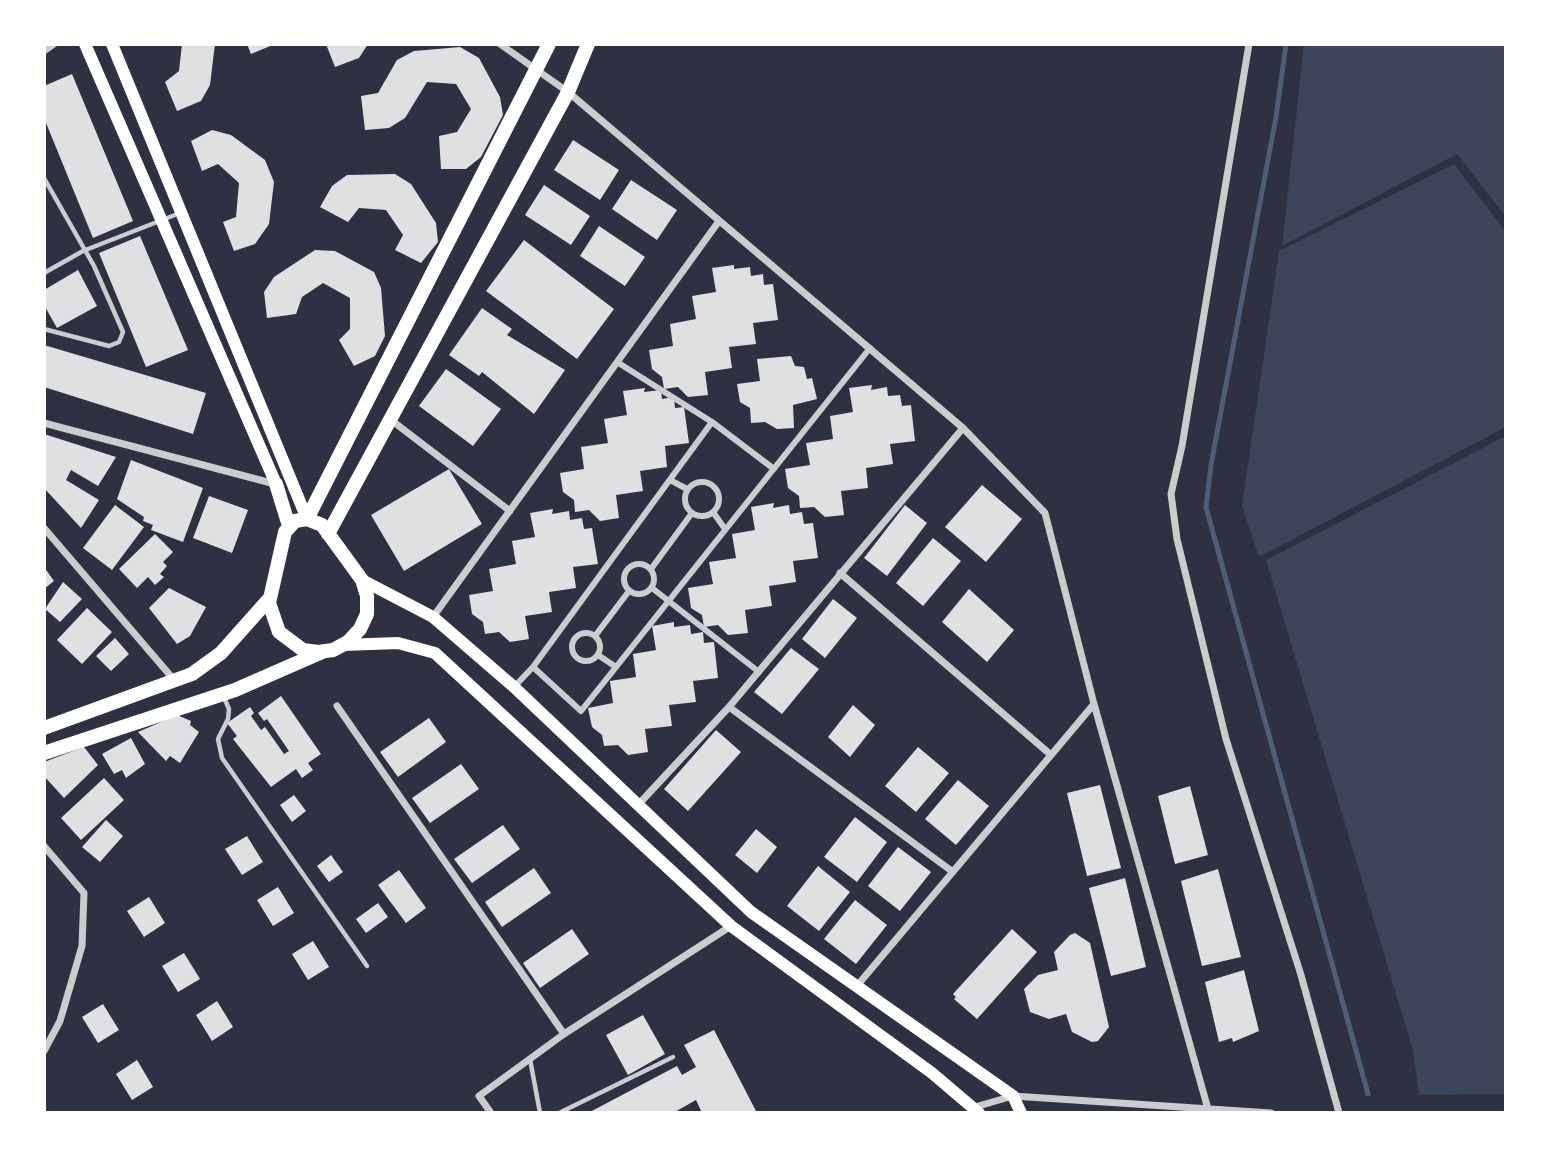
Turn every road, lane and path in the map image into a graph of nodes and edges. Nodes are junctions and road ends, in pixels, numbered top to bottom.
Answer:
1 (54, 44) edge
2 (85, 44) edge
3 (112, 44) edge
4 (500, 44) edge
5 (549, 44) edge
6 (588, 44) edge
7 (1250, 44) edge
8 (44, 51) edge
9 (535, 70) junction
10 (568, 92) junction
11 (44, 178) edge
12 (181, 213) junction
13 (162, 221) junction
14 (719, 221) junction
15 (83, 251) junction
16 (44, 273) edge
17 (44, 329) edge
18 (870, 348) junction
19 (617, 362) junction
20 (389, 419) junction
21 (712, 422) junction
22 (44, 423) edge
23 (963, 428) junction
24 (774, 468) junction
25 (670, 480) junction
26 (276, 484) junction
27 (687, 489) junction
28 (510, 511) junction
29 (713, 512) junction
30 (692, 513) junction
31 (307, 519) junction
32 (289, 526) junction
33 (44, 528) edge
34 (725, 530) junction
35 (328, 534) junction
36 (614, 557) junction
37 (628, 568) junction
38 (651, 569) junction
39 (840, 573) junction
40 (362, 580) junction
41 (652, 588) junction
42 (629, 591) junction
43 (270, 598) junction
44 (667, 602) junction
45 (433, 617) junction
46 (564, 624) junction
47 (595, 636) junction
48 (577, 637) junction
49 (343, 645) junction
50 (326, 651) junction
51 (598, 655) junction
52 (533, 667) junction
53 (616, 667) junction
54 (759, 672) junction
55 (175, 681) junction
56 (514, 687) junction
57 (222, 694) junction
58 (1094, 704) junction
59 (337, 706) dead end
60 (729, 707) junction
61 (44, 728) edge
62 (44, 753) edge
63 (1051, 755) junction
64 (637, 806) junction
65 (44, 846) edge
66 (953, 872) junction
67 (731, 926) junction
68 (368, 966) dead end
69 (856, 987) junction
70 (564, 1034) junction
71 (44, 1051) edge
72 (673, 1057) dead end
73 (530, 1059) junction
74 (1013, 1096) junction
75 (977, 1110) edge
76 (1213, 1111) edge
77 (491, 1113) edge
78 (540, 1113) edge
79 (559, 1113) edge
80 (1021, 1113) edge
81 (1271, 1113) edge
82 (1339, 1113) edge

1 - 8 street
2 - 13 main road
3 - 12 main road
4 - 9 street
5 - 9 main road
6 - 10 main road
7 - 82 street
9 - 10 street
9 - 31 main road
10 - 14 street
10 - 20 main road
11 - 15 lane
12 - 13 lane
12 - 31 main road
13 - 15 lane
13 - 26 main road
14 - 18 street
14 - 19 street
15 - 16 lane
15 - 17 lane
18 - 23 street
18 - 24 street
19 - 21 street
19 - 28 street
20 - 28 street
20 - 35 main road
21 - 24 street
21 - 25 street
22 - 26 street
23 - 39 street
23 - 58 street
24 - 34 street
25 - 27 street
25 - 36 street
26 - 32 main road
27 - 29 street
27 - 30 street
28 - 45 street
29 - 30 street
29 - 34 street
30 - 38 street
31 - 32 main road
31 - 35 main road
32 - 43 main road
33 - 55 street
34 - 44 street
35 - 40 main road
36 - 37 street
36 - 46 street
37 - 38 street
37 - 42 street
38 - 41 street
39 - 54 street
39 - 63 street
40 - 45 main road
40 - 49 main road
41 - 42 street
41 - 44 street
42 - 47 street
43 - 50 main road
43 - 55 main road
44 - 53 street
44 - 54 street
45 - 56 main road
46 - 48 street
46 - 52 street
47 - 48 street
47 - 51 street
48 - 51 street
49 - 50 main road
49 - 67 main road
50 - 57 main road
51 - 53 street
52 - 53 street
52 - 56 street
54 - 60 street
55 - 61 main road
56 - 64 main road
57 - 62 main road
57 - 68 lane
58 - 63 street
58 - 76 street
59 - 70 street
60 - 64 street
60 - 66 street
63 - 66 street
64 - 69 main road
65 - 71 street
66 - 69 street
67 - 70 street
67 - 75 main road
69 - 74 main road
70 - 73 street
72 - 79 lane
73 - 77 street
73 - 78 lane
74 - 75 street
74 - 76 street
74 - 80 main road
76 - 81 street

